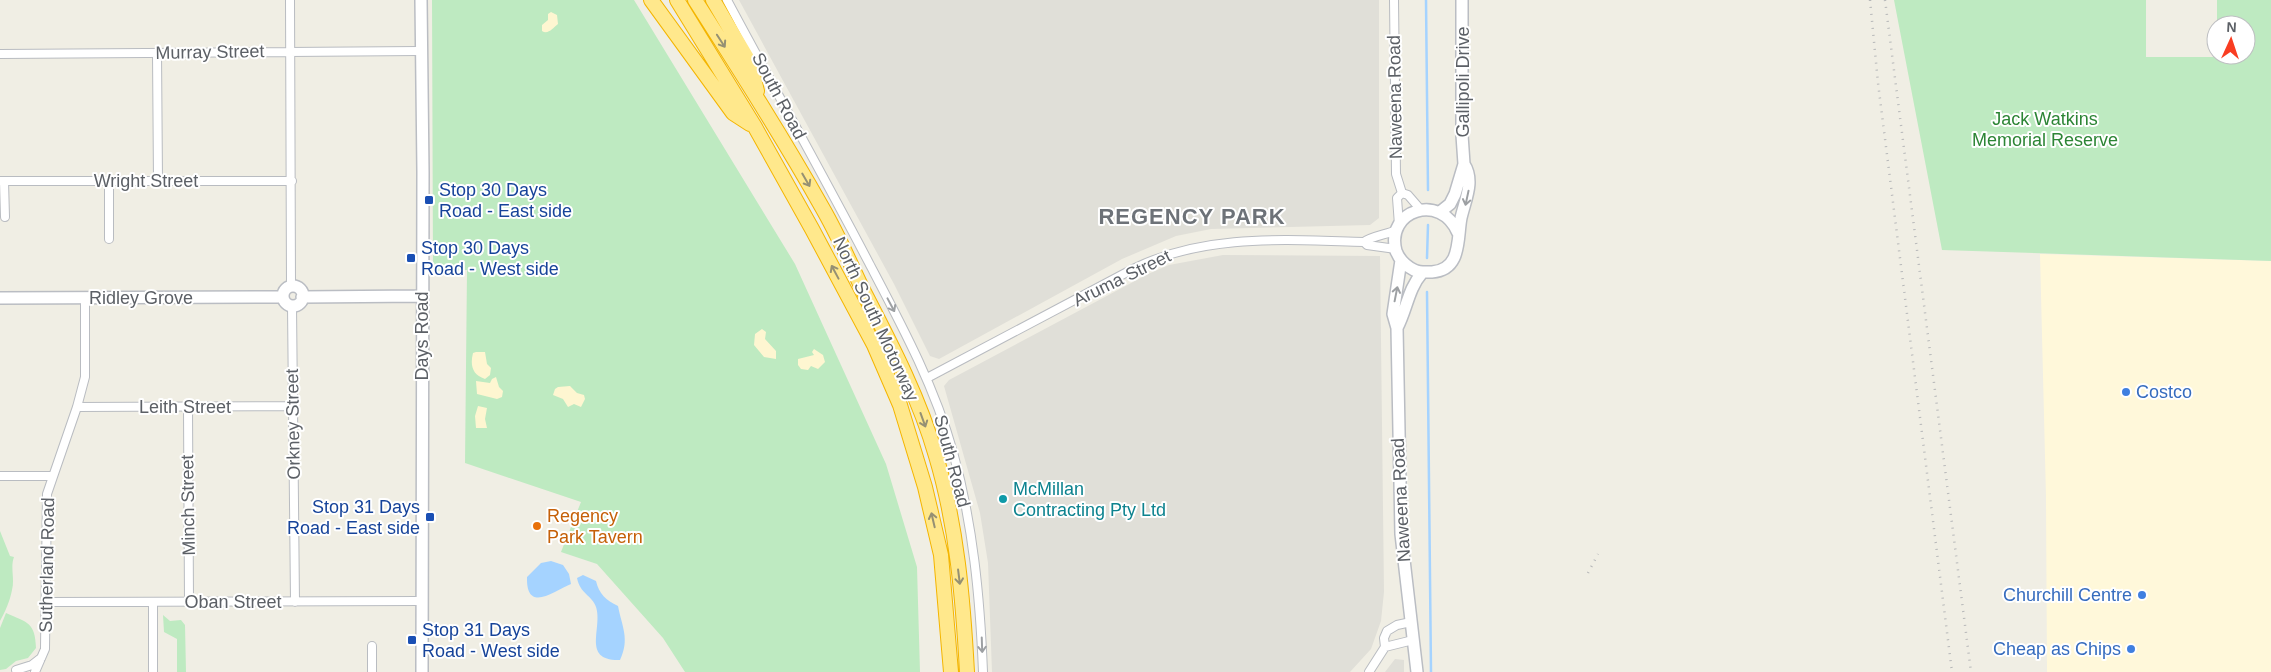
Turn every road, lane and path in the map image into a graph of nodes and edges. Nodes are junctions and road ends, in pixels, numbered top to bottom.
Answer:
1 (290, 0) edge
2 (421, 0) edge
3 (652, 0) edge
4 (677, 0) edge
5 (695, 0) edge
6 (713, 0) edge
7 (727, 0) edge
8 (1394, 0) edge
9 (1462, 0) edge
10 (291, 51) junction
11 (420, 51) junction
12 (157, 53) junction
13 (0, 54) edge
14 (760, 102) junction
15 (755, 127) junction
16 (1464, 164) junction
17 (2, 181) edge
18 (109, 181) junction
19 (158, 181) junction
20 (292, 181) junction
21 (1402, 193) junction
22 (1421, 210) junction
23 (1440, 212) junction
24 (5, 217) dead end
25 (1398, 228) junction
26 (1458, 233) junction
27 (109, 239) dead end
28 (1364, 242) junction
29 (1398, 255) junction
30 (1422, 272) junction
31 (292, 287) junction
32 (422, 296) junction
33 (283, 297) junction
34 (302, 297) junction
35 (0, 298) edge
36 (85, 298) junction
37 (292, 306) junction
38 (1397, 328) junction
39 (927, 378) junction
40 (293, 406) junction
41 (77, 407) junction
42 (188, 408) junction
43 (0, 476) edge
44 (53, 476) junction
45 (421, 601) junction
46 (46, 602) junction
47 (153, 602) junction
48 (189, 602) junction
49 (295, 602) junction
50 (1411, 622) junction
51 (1414, 640) junction
52 (372, 646) dead end
53 (1385, 647) junction
54 (43, 657) junction
55 (16, 671) edge
56 (35, 672) edge
57 (153, 672) edge
58 (372, 672) edge
59 (422, 672) edge
60 (951, 672) edge
61 (967, 672) edge
62 (983, 672) edge
63 (1369, 672) edge
64 (1416, 672) edge

1 - 10 street
2 - 11 street, Days Road
3 - 15 highway
4 - 15 highway, North South Motorway
5 -> 14 highway, North South Motorway
6 - 14 highway
7 -> 39 street, South Road
8 - 21 street, Naweena Road
9 - 16 street, Gallipoli Drive
10 - 11 street, Murray Street
10 - 12 street, Murray Street
10 - 20 street
11 - 32 street, Days Road
12 - 13 street, Murray Street
12 - 19 street
14 -> 61 highway, North South Motorway
60 -> 15 highway, North South Motorway
16 - 23 street, Gallipoli Drive
16 -> 26 street, Gallipoli Drive
17 - 18 street, Wright Street
17 - 24 street
18 - 19 street, Wright Street
18 - 27 street
19 - 20 street, Wright Street
20 - 31 street
21 - 22 street
21 - 25 street, Naweena Road
22 - 23 street
22 - 25 street
23 - 26 street
25 - 28 street, Aruma Street
25 - 29 street
26 - 30 street
28 - 29 street, Aruma Street
28 - 39 street, Aruma Street
29 - 30 street
38 -> 29 street, Naweena Road
30 - 38 street, Naweena Road
31 - 33 street
31 - 34 street
32 - 34 street
32 - 45 street, Days Road
33 - 36 street, Ridley Grove
33 - 37 street
34 - 37 street
35 - 36 street, Ridley Grove
36 - 41 street, Sutherland Road
37 - 40 street, Orkney Street
38 - 50 street, Naweena Road
39 -> 62 street, South Road
40 - 42 street, Leith Street
40 - 49 street, Orkney Street
41 - 42 street, Leith Street
41 - 44 street, Sutherland Road
42 - 48 street, Minch Street
43 - 44 street
44 - 46 street, Sutherland Road
45 - 49 street, Oban Street
45 - 59 street, Days Road
46 - 47 street, Oban Street
46 - 54 street, Sutherland Road
47 - 48 street, Oban Street
47 - 57 street
48 - 49 street, Oban Street
50 - 51 street, Naweena Road
50 - 53 street
51 - 53 street
51 - 64 street, Naweena Road
52 - 58 street
53 - 63 street
54 - 55 street, Sutherland Road
54 - 56 street, Sutherland Road

